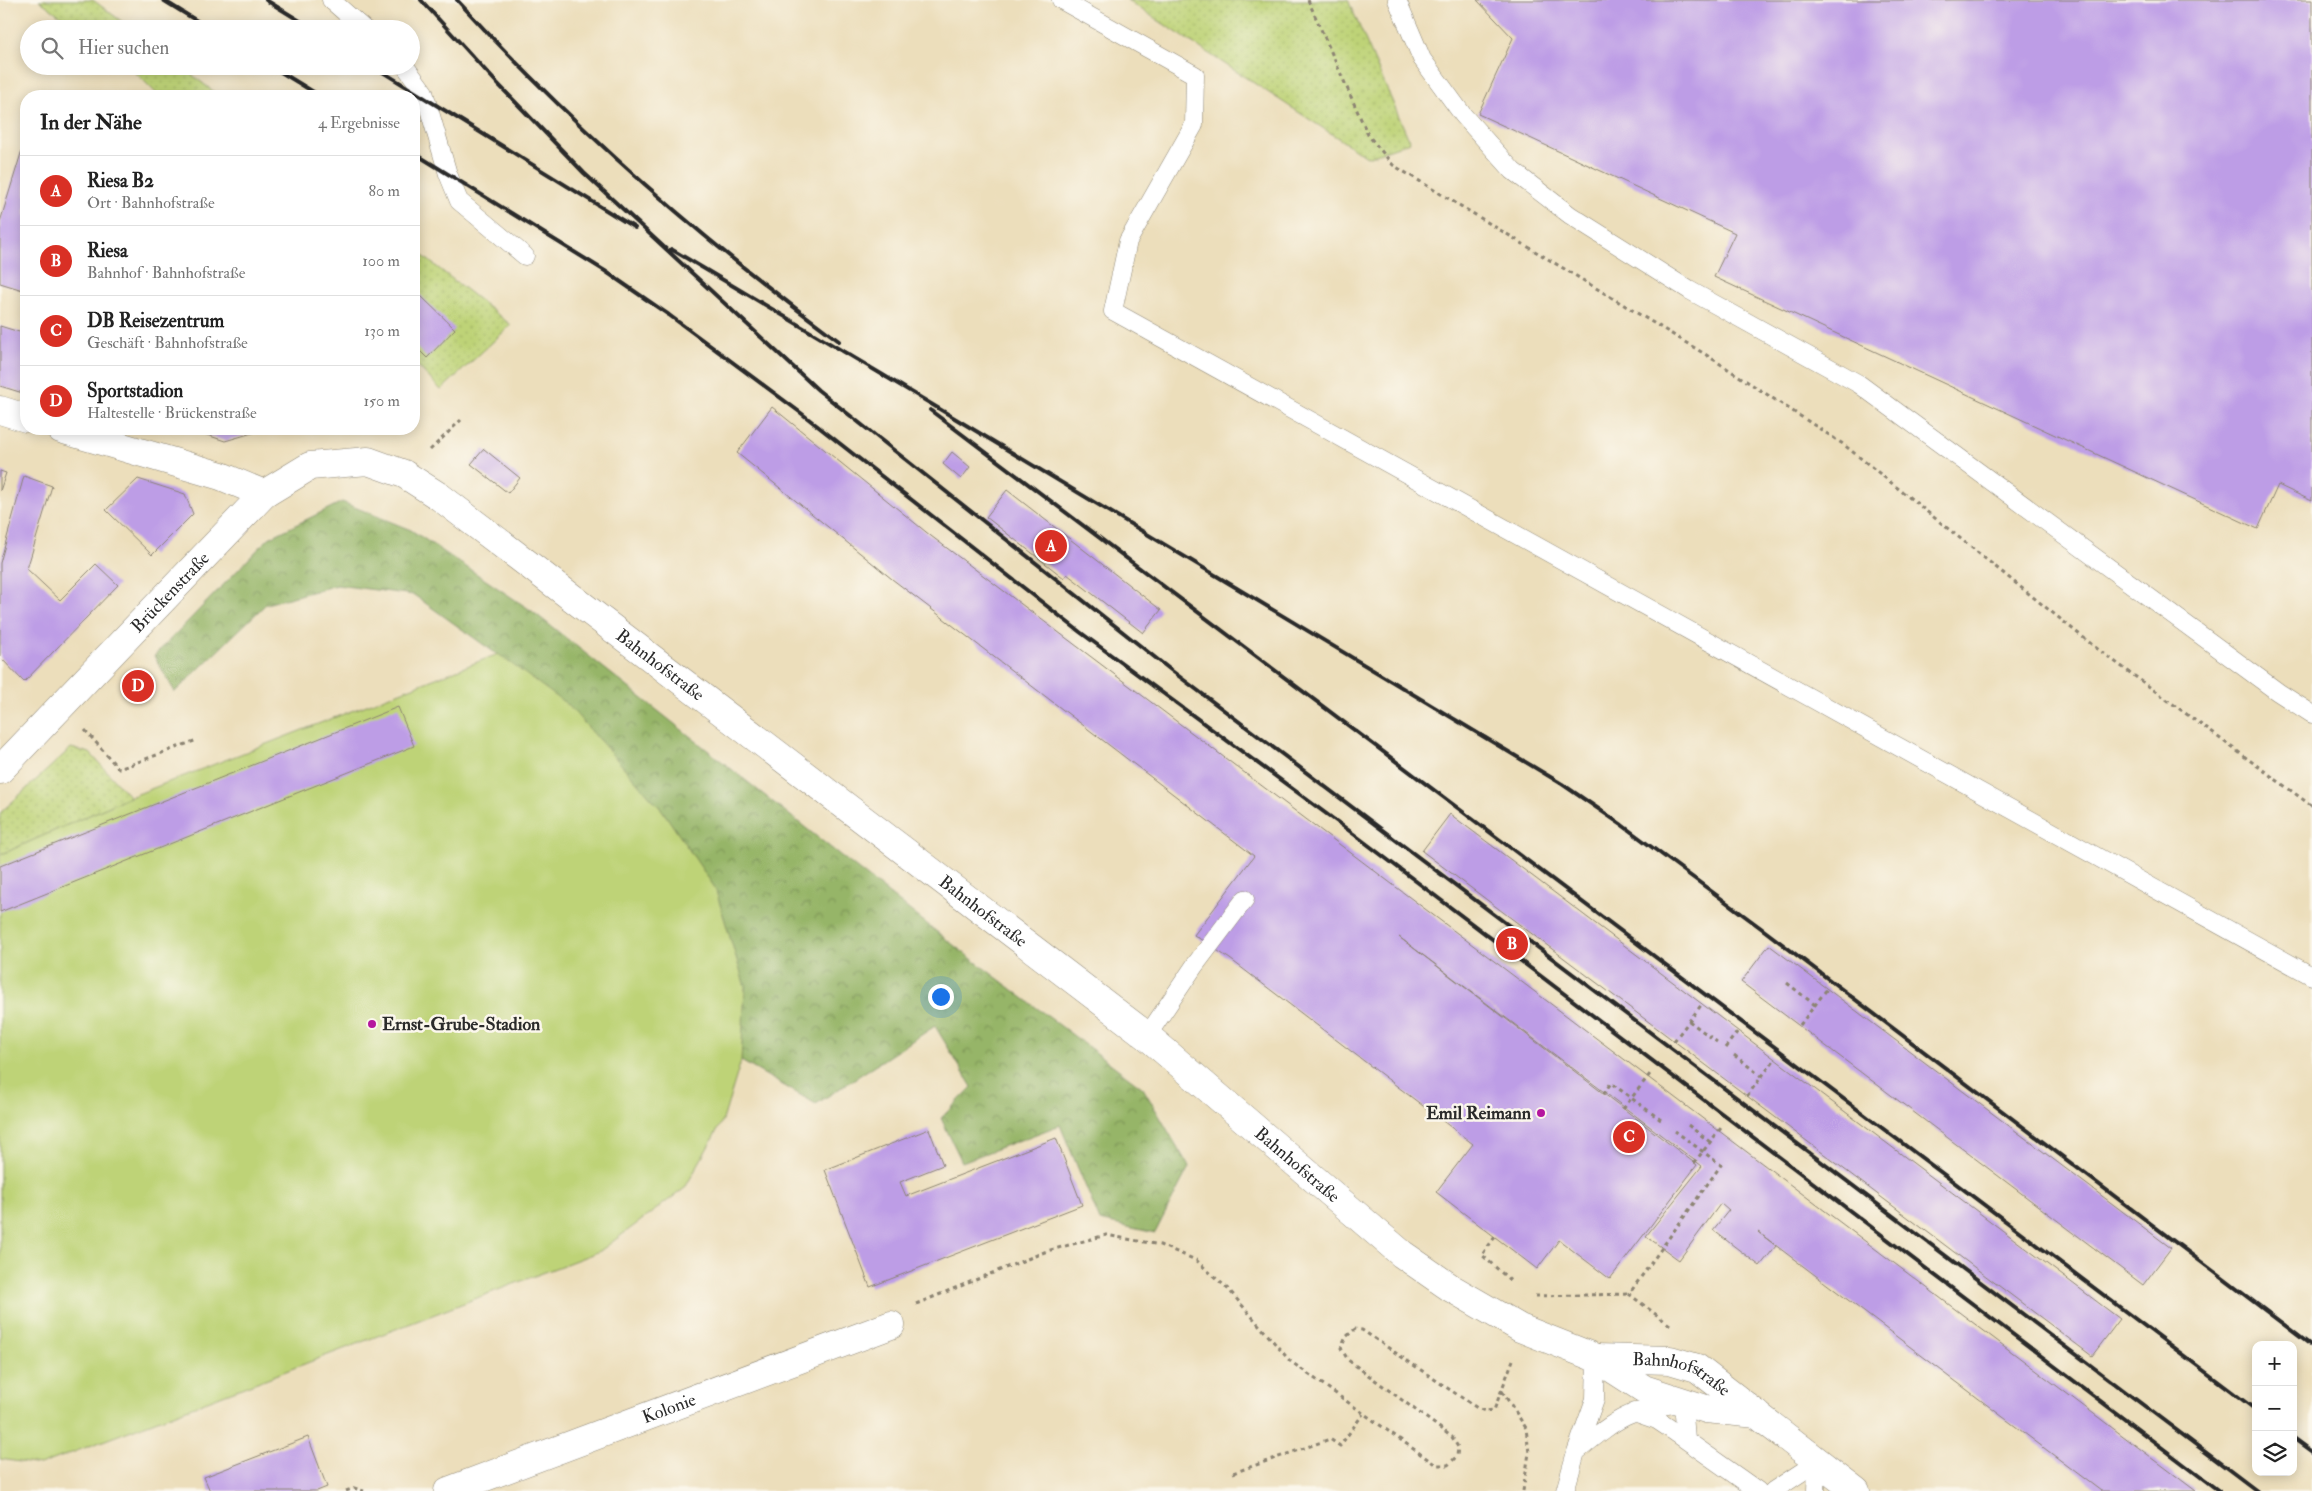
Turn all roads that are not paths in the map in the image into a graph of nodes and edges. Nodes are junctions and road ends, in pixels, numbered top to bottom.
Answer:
1 (331, 0) edge
2 (1061, 0) edge
3 (1397, 0) edge
4 (354, 20) edge
5 (412, 75) edge
6 (525, 256) dead end
7 (0, 410) edge
8 (20, 416) edge
9 (81, 435) edge
10 (368, 461) joint
11 (264, 494) junction
12 (2312, 714) edge
13 (0, 770) edge
14 (1245, 899) dead end
15 (2312, 976) edge
16 (1146, 1036) junction
17 (891, 1324) road end
18 (1596, 1358) junction
19 (1683, 1404) junction
20 (1633, 1412) junction
21 (1757, 1414) junction
22 (1686, 1438) junction
23 (1576, 1452) junction
24 (1817, 1462) junction
25 (455, 1490) edge
26 (1565, 1491) edge
27 (1758, 1491) edge
28 (1773, 1491) edge
29 (1816, 1491) edge
30 (1856, 1491) edge

1 - 4 lane
2 - 15 lane
3 - 12 lane
5 - 6 lane
7 - 8 street
9 - 11 street
10 - 11 street, Brückenstraße
10 - 16 street, Bahnhofstraße
11 - 13 street, Brückenstraße
14 - 16 lane
16 - 18 street, Bahnhofstraße
17 - 25 street, Kolonie
18 - 19 street, Bahnhofstraße
18 - 21 street, Bahnhofstraße
18 - 23 lane
19 - 20 lane
19 - 21 street, Bahnhofstraße
19 - 22 lane
20 - 22 lane
20 - 23 lane
21 - 24 street, Bahnhofstraße
22 - 27 lane
23 - 26 lane
24 - 28 lane
24 - 29 lane
24 - 30 street, Bahnhofstraße

